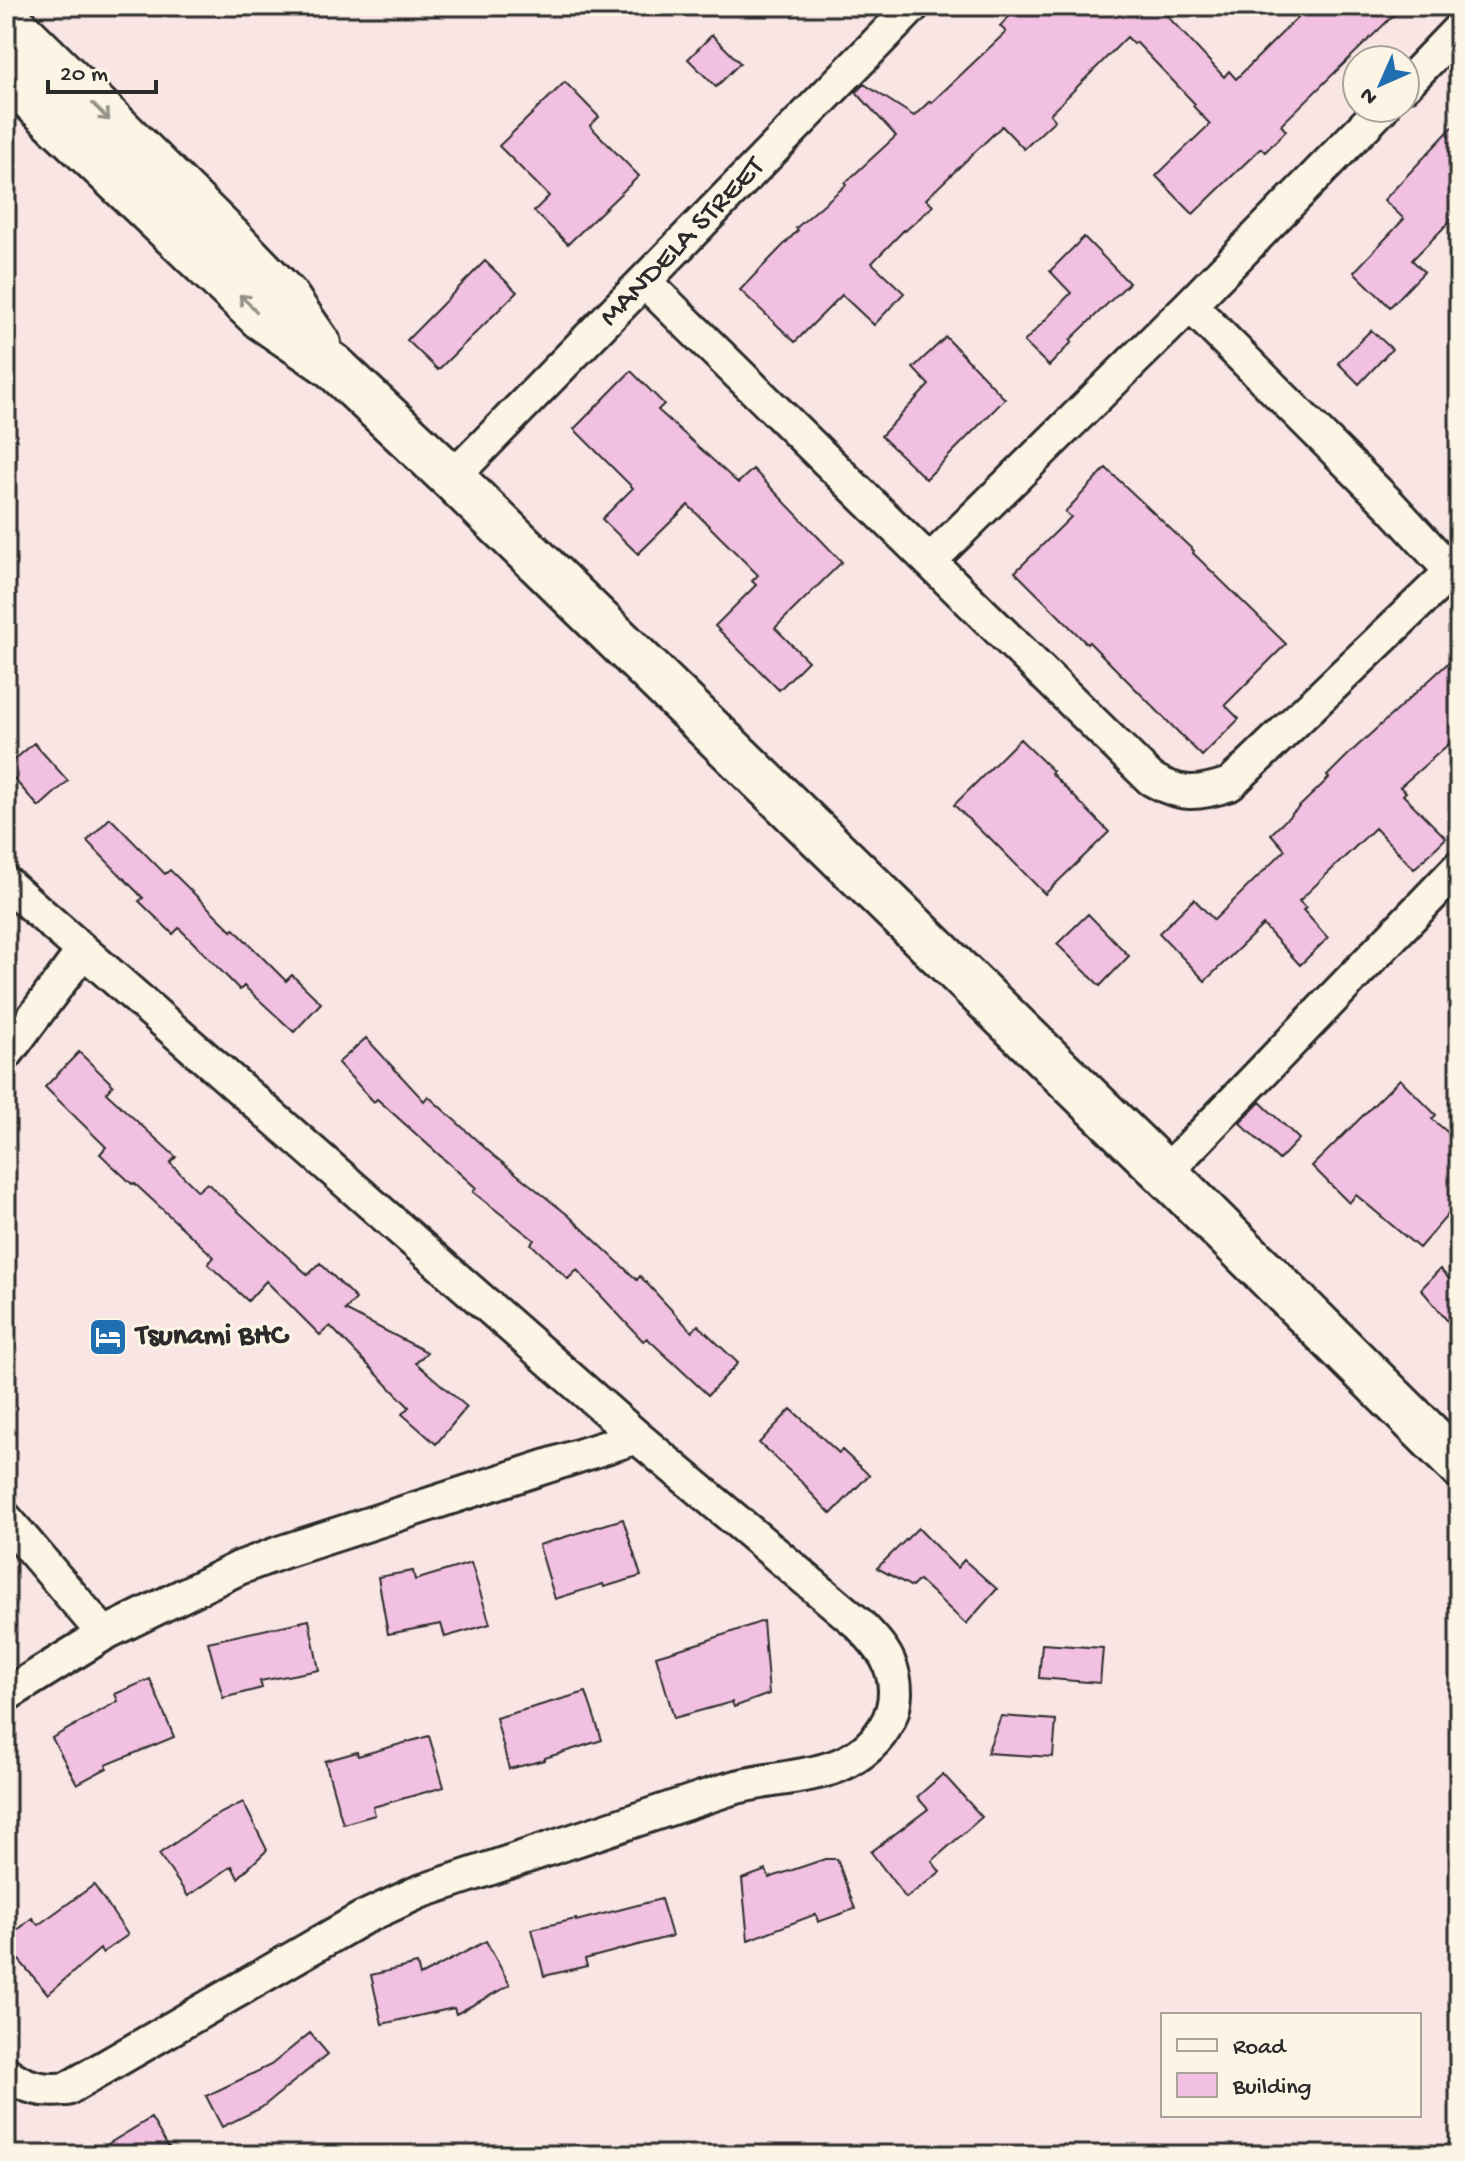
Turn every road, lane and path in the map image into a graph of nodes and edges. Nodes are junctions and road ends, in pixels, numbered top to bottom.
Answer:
1 (913, 6) edge
2 (6, 18) edge
3 (1459, 29) edge
4 (1421, 68) edge
5 (6, 74) edge
6 (1366, 124) edge
7 (645, 282) junction
8 (1190, 305) junction
9 (333, 366) junction
10 (452, 478) junction
11 (930, 561) junction
12 (1455, 576) edge
13 (1459, 867) edge
14 (6, 883) edge
15 (83, 951) junction
16 (6, 1054) edge
17 (1165, 1173) junction
18 (637, 1437) junction
19 (1459, 1465) edge
20 (6, 1519) edge
21 (104, 1634) junction
22 (6, 1695) edge
23 (6, 2073) edge

1 - 7 street, MANDELA STREET
2 -> 9 main road
3 - 4 street
9 -> 5 main road
6 - 8 street
7 - 10 street, MANDELA STREET
7 - 11 street
8 - 11 street
8 - 12 street
9 - 10 main road
10 - 17 main road
11 - 12 street
13 - 17 street
14 - 15 street
15 - 16 street
15 - 18 street
17 - 19 main road
18 - 21 street
18 - 23 street
20 - 21 street
21 - 22 street

